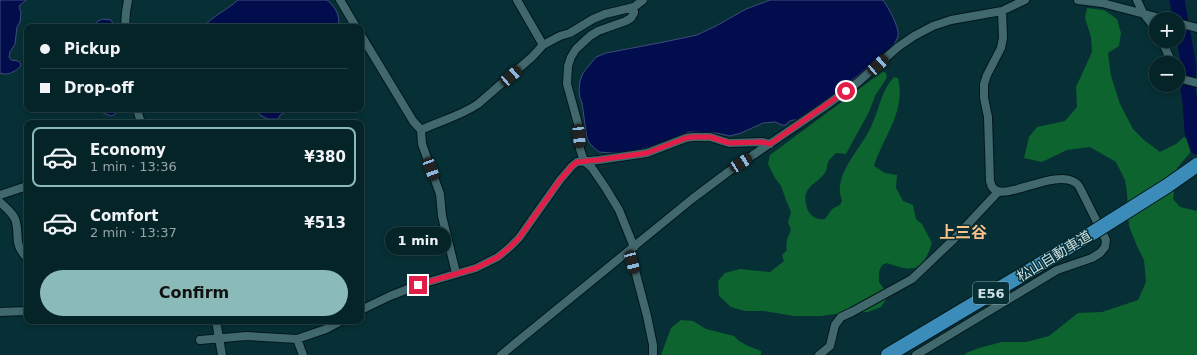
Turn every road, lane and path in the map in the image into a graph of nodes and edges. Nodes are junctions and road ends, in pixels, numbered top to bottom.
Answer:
1 (128, 0) edge
2 (340, 0) edge
3 (518, 0) edge
4 (643, 0) edge
5 (1025, 0) edge
6 (1078, 0) edge
7 (1137, 0) edge
8 (634, 7) junction
9 (1002, 11) junction
10 (1143, 13) junction
11 (1149, 15) edge
12 (1149, 20) edge
13 (125, 24) edge
14 (354, 24) edge
15 (1185, 25) edge
16 (1197, 28) edge
17 (364, 40) edge
18 (542, 45) junction
19 (1185, 80) edge
20 (1197, 83) edge
21 (421, 130) junction
22 (770, 144) junction
23 (584, 162) junction
24 (1197, 165) edge
25 (24, 187) edge
26 (998, 192) junction
27 (0, 195) edge
28 (0, 202) edge
29 (632, 249) junction
30 (24, 255) edge
31 (456, 273) junction
32 (364, 309) edge
33 (24, 311) edge
34 (0, 312) edge
35 (216, 324) edge
36 (336, 324) edge
37 (218, 339) junction
38 (298, 339) junction
39 (200, 340) dead end
40 (222, 355) edge
41 (303, 355) edge
42 (501, 355) edge
43 (653, 355) edge
44 (819, 355) edge
45 (888, 355) edge
46 (916, 355) edge

1 - 13 street
2 - 14 street
3 - 18 street
4 - 8 street
5 - 9 street
6 - 10 street
7 - 10 street
8 - 18 street
8 - 23 street
9 - 22 street
9 - 26 street
10 - 11 street
10 - 12 street
15 - 16 street
17 - 21 street
18 - 21 street
19 - 20 street
21 - 31 street
22 - 23 street
22 - 29 street
23 - 29 street
23 - 31 street
24 - 45 highway, 松山自動車道 / E56, bridge
25 - 27 street
26 - 44 street
26 - 46 street
28 - 30 street
29 - 42 street
29 - 43 street
31 - 32 street
33 - 34 street
35 - 37 street
36 - 38 street
37 - 38 street
37 - 39 street
37 - 40 street
38 - 41 street

